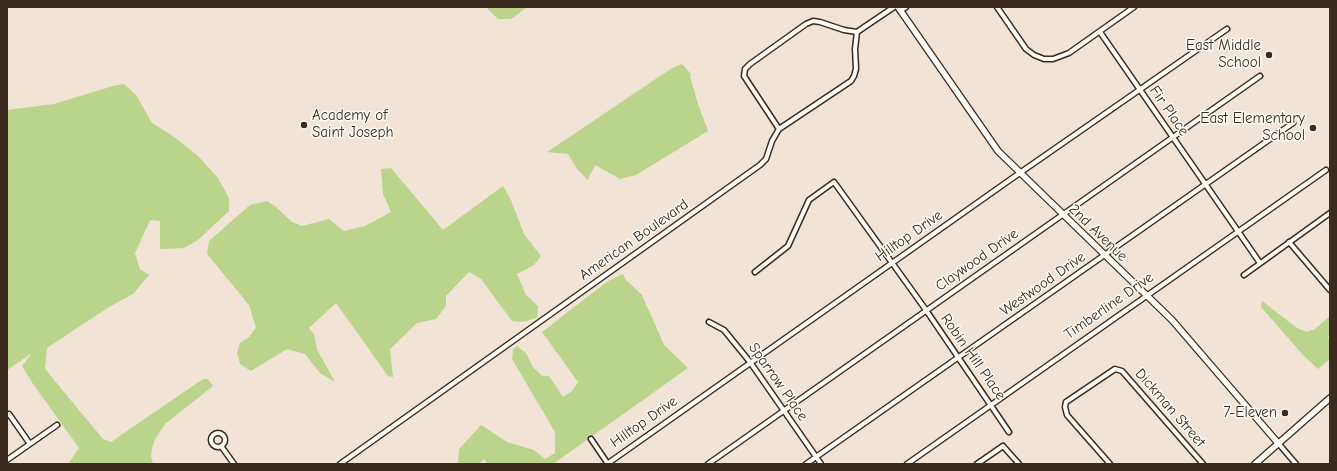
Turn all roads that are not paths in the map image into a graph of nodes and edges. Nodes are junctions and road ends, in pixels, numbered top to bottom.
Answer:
1 (894, 7) edge
2 (906, 7) edge
3 (997, 7) edge
4 (1134, 7) edge
5 (899, 9) edge
6 (1227, 29) dead end
7 (858, 32) junction
8 (1100, 32) junction
9 (1260, 76) dead end
10 (1139, 89) junction
11 (1293, 123) dead end
12 (780, 129) junction
13 (1172, 137) junction
14 (1326, 170) dead end
15 (1019, 173) junction
16 (1205, 184) junction
17 (1330, 213) edge
18 (1062, 214) junction
19 (1238, 231) junction
20 (1289, 242) junction
21 (1104, 255) junction
22 (892, 263) junction
23 (1260, 263) junction
24 (755, 272) dead end
25 (1244, 275) dead end
26 (1330, 290) edge
27 (1146, 296) junction
28 (926, 310) junction
29 (709, 322) dead end
30 (958, 357) junction
31 (750, 362) junction
32 (1330, 398) edge
33 (991, 405) junction
34 (783, 410) junction
35 (7, 415) edge
36 (57, 425) dead end
37 (1009, 432) dead end
38 (591, 439) dead end
39 (1278, 443) junction
40 (30, 444) junction
41 (222, 446) dead end
42 (816, 457) junction
43 (7, 460) edge
44 (234, 464) edge
45 (340, 464) edge
46 (608, 464) edge
47 (708, 464) edge
48 (806, 464) edge
49 (821, 464) edge
50 (907, 464) edge
51 (977, 464) edge
52 (1019, 464) edge
53 (1110, 464) edge
54 (1203, 464) edge
55 (1255, 464) edge
56 (1296, 464) edge

1 - 7 street
2 - 5 street
3 - 8 street
4 - 8 street
5 - 15 street, 2nd Avenue
6 - 10 street, Hilltop Drive
7 - 12 street, American Boulevard
7 - 12 street
8 - 10 street, Fir Place
9 - 13 street, Claywood Drive
10 - 13 street, Fir Place
10 - 15 street, Hilltop Drive
11 - 16 street, Westwood Drive
12 - 45 street, American Boulevard
13 - 16 street, Fir Place
13 - 18 street, Claywood Drive
14 - 19 street, Timberline Drive
15 - 18 street, 2nd Avenue
15 - 22 street, Hilltop Drive
16 - 19 street, Fir Place
16 - 21 street, Westwood Drive
17 - 20 street
18 - 21 street, 2nd Avenue
18 - 28 street, Claywood Drive
19 - 23 street, Fir Place
19 - 27 street, Timberline Drive
20 - 23 street
20 - 26 street
21 - 27 street, 2nd Avenue
21 - 30 street, Westwood Drive
22 - 24 street, Robin Hill Place
22 - 28 street, Robin Hill Place
22 - 31 street, Hilltop Drive
23 - 25 street
27 - 33 street, Timberline Drive
27 - 39 street, 2nd Avenue
28 - 30 street, Robin Hill Place
28 - 34 street, Claywood Drive
29 - 31 street, Sparrow Place
30 - 33 street, Robin Hill Place
30 - 42 street, Westwood Drive
31 - 34 street, Sparrow Place
31 - 46 street, Hilltop Drive
32 - 39 street
33 - 37 street, Robin Hill Place
33 - 50 street, Timberline Drive
34 - 42 street, Sparrow Place
34 - 47 street, Claywood Drive
35 - 40 street
36 - 40 street
38 - 46 street
39 - 55 street
39 - 56 street, 2nd Avenue
40 - 43 street
41 - 44 street
42 - 48 street, Westwood Drive
42 - 49 street, Sparrow Place
51 - 52 street
53 - 54 street, Dickman Street

